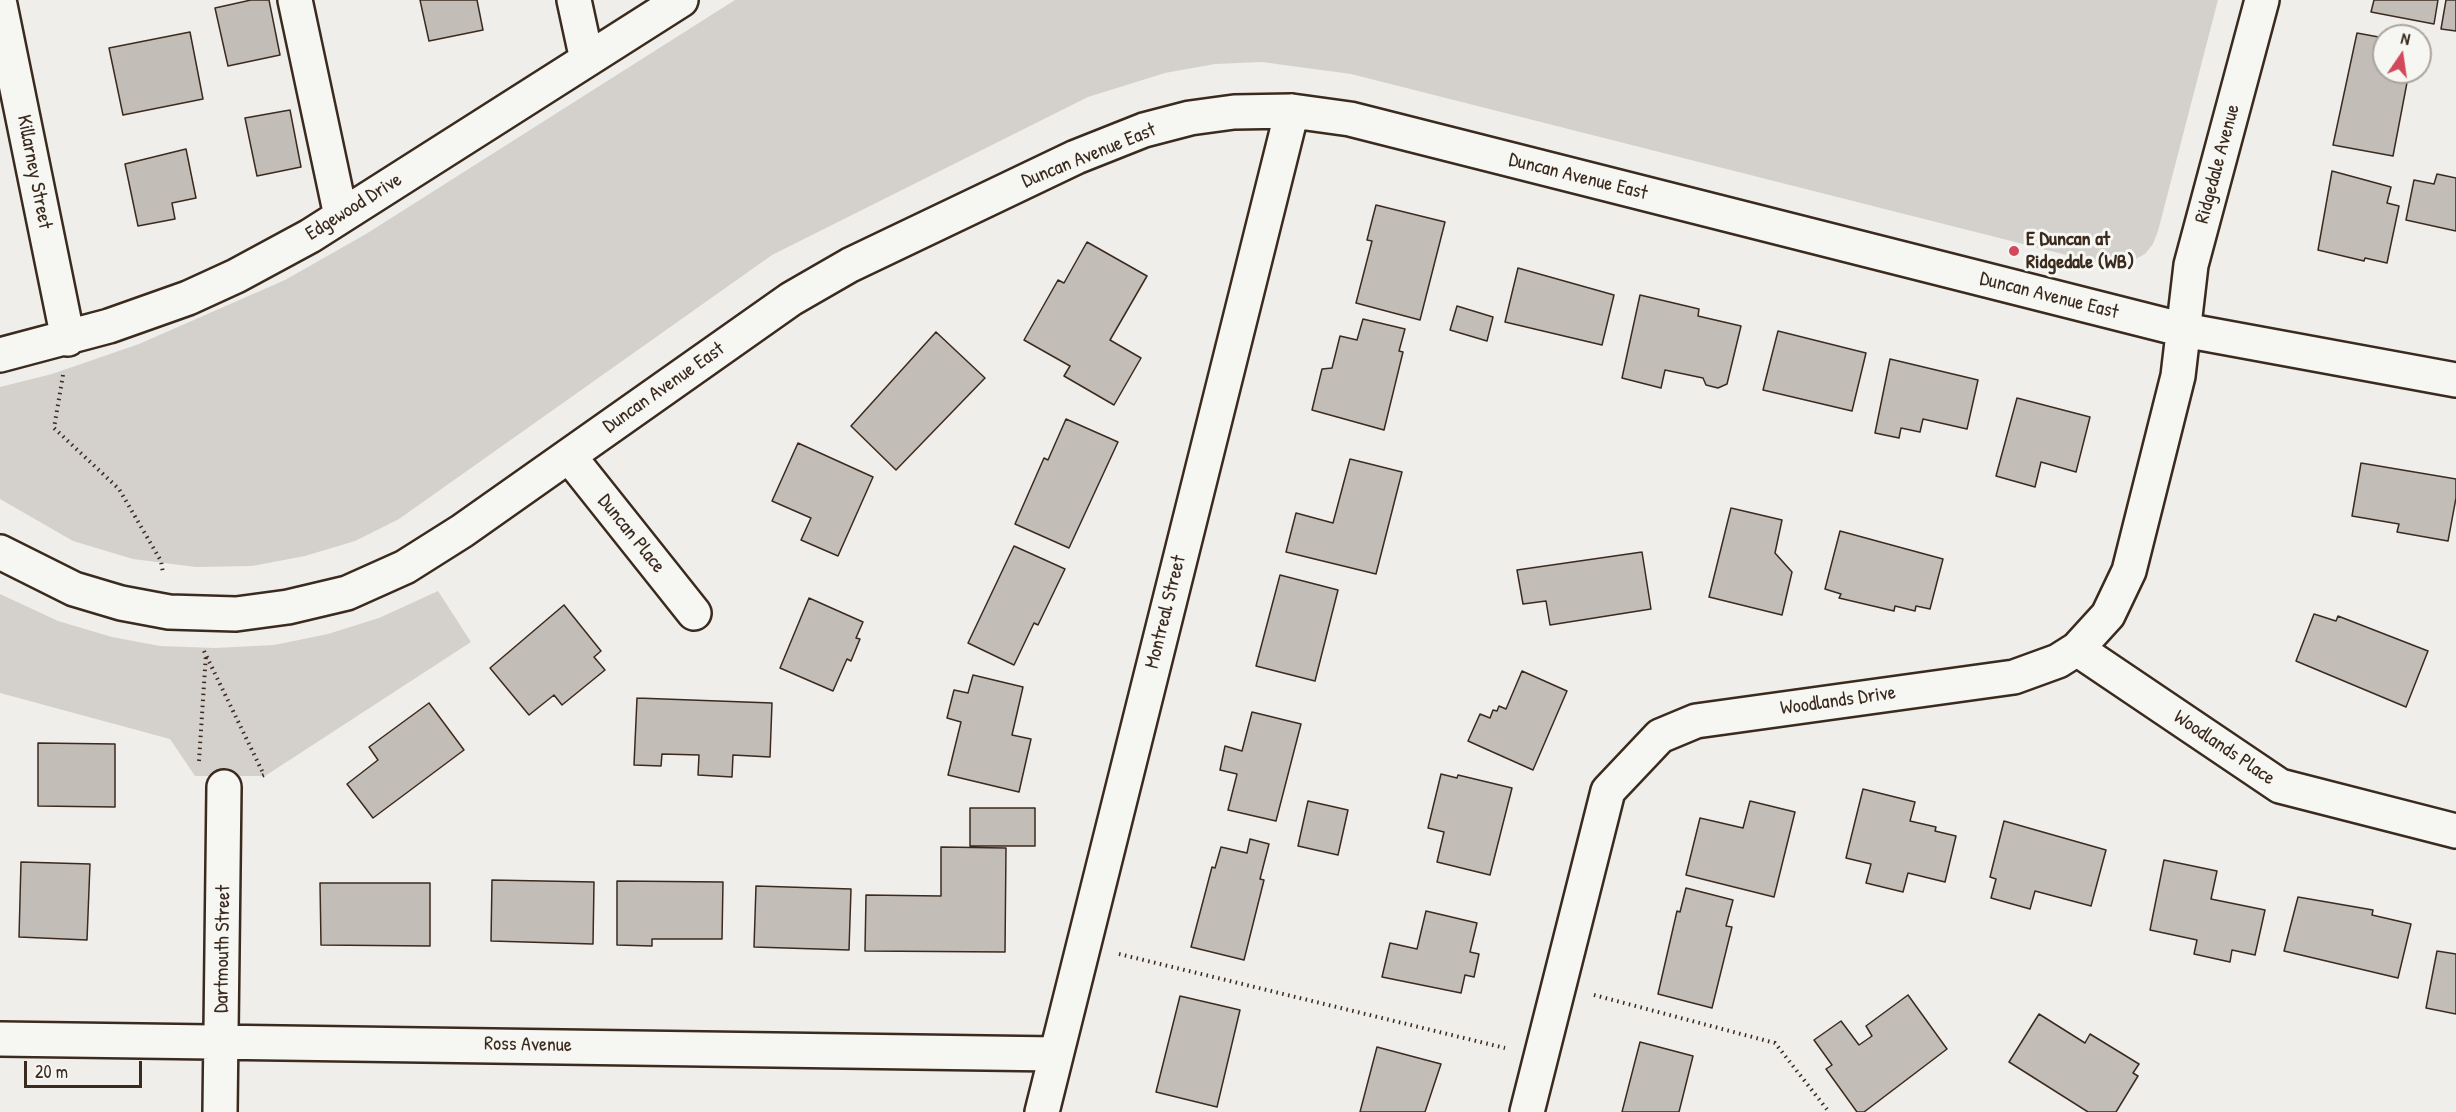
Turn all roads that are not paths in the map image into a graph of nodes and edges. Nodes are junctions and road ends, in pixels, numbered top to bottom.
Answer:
1 (295, 0) edge
2 (574, 0) edge
3 (681, 0) edge
4 (2262, 0) edge
5 (0, 5) edge
6 (587, 60) junction
7 (1292, 111) junction
8 (341, 216) junction
9 (2184, 330) junction
10 (68, 339) junction
11 (0, 356) edge
12 (2456, 380) edge
13 (569, 456) junction
14 (0, 552) edge
15 (694, 613) dead end
16 (2077, 649) junction
17 (224, 786) dead end
18 (2456, 831) edge
19 (0, 1039) edge
20 (221, 1040) junction
21 (1056, 1054) junction
22 (220, 1112) edge
23 (1042, 1112) edge
24 (1527, 1112) edge

1 - 8 street
2 - 6 street
3 - 6 street, Edgewood Drive
4 - 9 street, Ridgedale Avenue
5 - 10 street, Killarney Street
6 - 8 street, Edgewood Drive
7 - 9 street, Duncan Avenue East
7 - 13 street, Duncan Avenue East
7 - 21 street, Montreal Street
8 - 10 street, Edgewood Drive
9 - 12 street, Duncan Avenue East
9 - 16 street, Woodlands Drive
10 - 11 street, Edgewood Drive
13 - 14 street, Duncan Avenue East
13 - 15 street, Duncan Place
16 - 18 street, Woodlands Place
16 - 24 street, Woodlands Drive
17 - 20 street, Dartmouth Street
19 - 20 street, Ross Avenue
20 - 21 street, Ross Avenue
20 - 22 street, Dartmouth Street
21 - 23 street, Montreal Street

